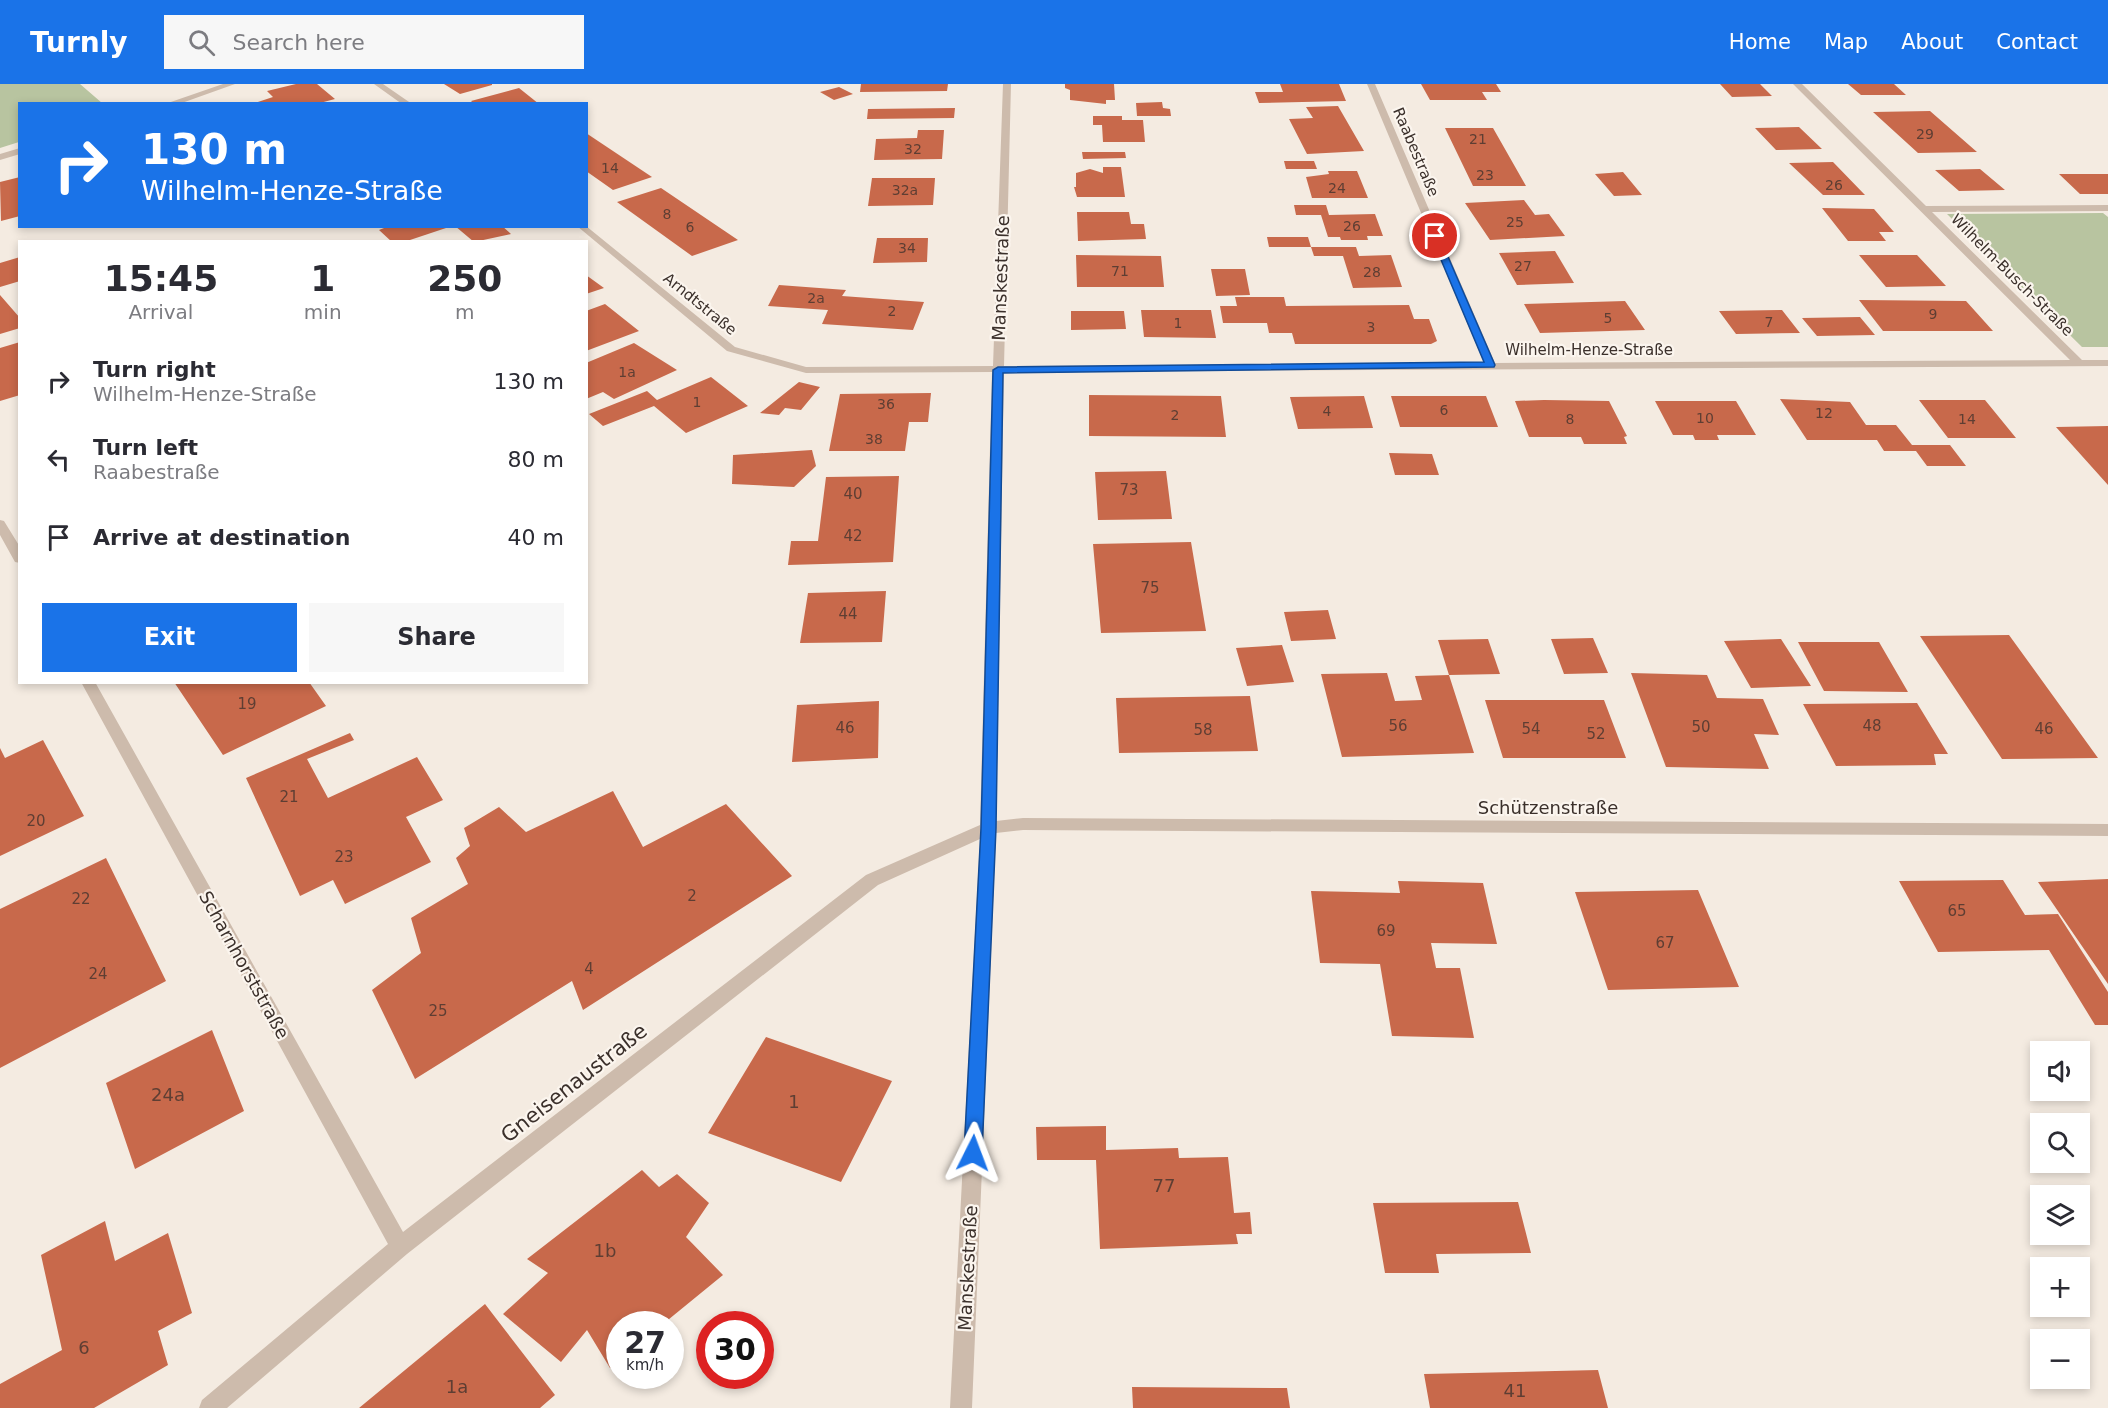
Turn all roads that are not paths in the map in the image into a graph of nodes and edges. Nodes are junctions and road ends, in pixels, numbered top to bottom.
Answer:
1 (231, 84) edge
2 (378, 84) edge
3 (1008, 84) edge
4 (1371, 84) edge
5 (1797, 84) edge
6 (175, 102) edge
7 (405, 102) edge
8 (18, 152) edge
9 (0, 157) edge
10 (2108, 208) edge
11 (1924, 209) junction
12 (583, 228) edge
13 (2079, 363) junction
14 (2108, 363) edge
15 (1490, 365) junction
16 (998, 370) junction
17 (0, 524) edge
18 (18, 556) edge
19 (89, 684) edge
20 (988, 828) junction
21 (2108, 830) edge
22 (400, 1247) junction
23 (210, 1408) edge
24 (961, 1408) edge

1 - 6 street
2 - 7 street
3 - 16 street, Manskestraße
4 - 15 street, Raabestraße
5 - 11 street, Wilhelm-Busch-Straße
8 - 9 street
10 - 11 street, Wilhelm-Busch-Straße
11 - 13 street, Wilhelm-Busch-Straße
12 - 16 street, Arndtstraße
13 - 14 street, Wilhelm-Henze-Straße
13 - 15 street, Wilhelm-Henze-Straße
15 - 16 street, Wilhelm-Henze-Straße
16 - 20 street, Manskestraße
17 - 18 street
19 - 22 street, Scharnhorststraße
20 - 21 street, Schützenstraße
20 - 22 street, Gneisenaustraße
20 - 24 street, Manskestraße
22 - 23 street, Gneisenaustraße

